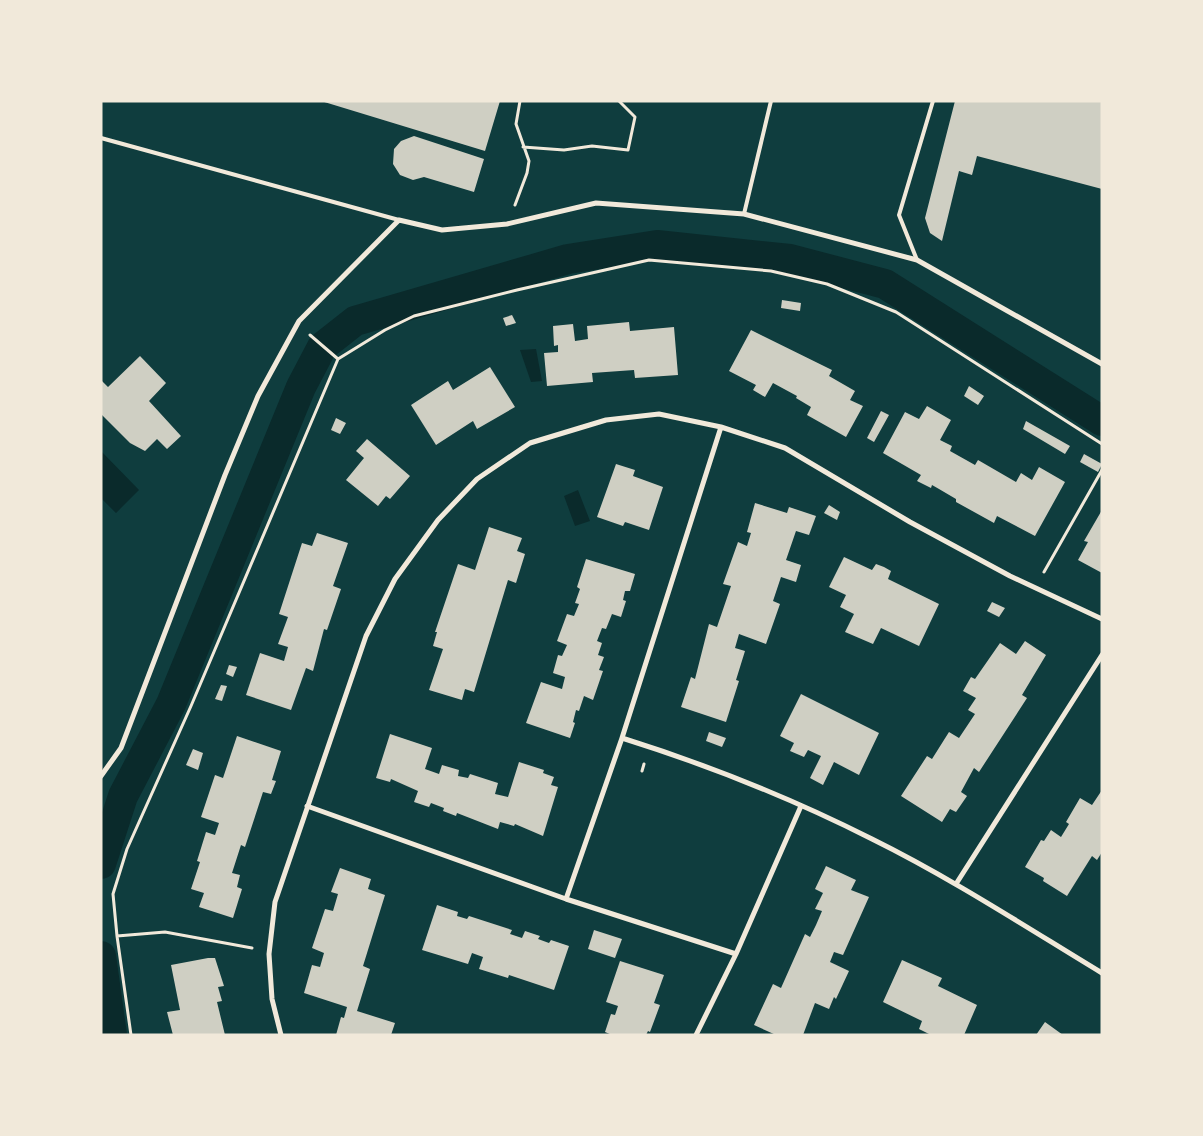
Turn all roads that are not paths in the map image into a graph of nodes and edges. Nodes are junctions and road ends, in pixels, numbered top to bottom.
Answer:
1 (772, 101) edge
2 (932, 101) edge
3 (101, 138) edge
4 (744, 214) junction
5 (399, 220) junction
6 (917, 260) junction
7 (1102, 364) edge
8 (720, 427) junction
9 (1102, 619) edge
10 (1102, 654) edge
11 (622, 738) junction
12 (101, 776) edge
13 (307, 806) junction
14 (801, 806) junction
15 (956, 884) junction
16 (566, 899) junction
17 (736, 954) junction
18 (1102, 973) edge
19 (280, 1035) edge
20 (696, 1035) edge

1 - 4 lane
2 - 6 lane
3 - 5 lane
4 - 5 street
4 - 6 street
5 - 12 street
6 - 7 street
8 - 9 street
8 - 11 street
8 - 13 street
10 - 15 street
11 - 14 street
11 - 16 street
13 - 16 street
13 - 19 street
14 - 15 street
14 - 17 street
15 - 18 street
16 - 17 street
17 - 20 street

